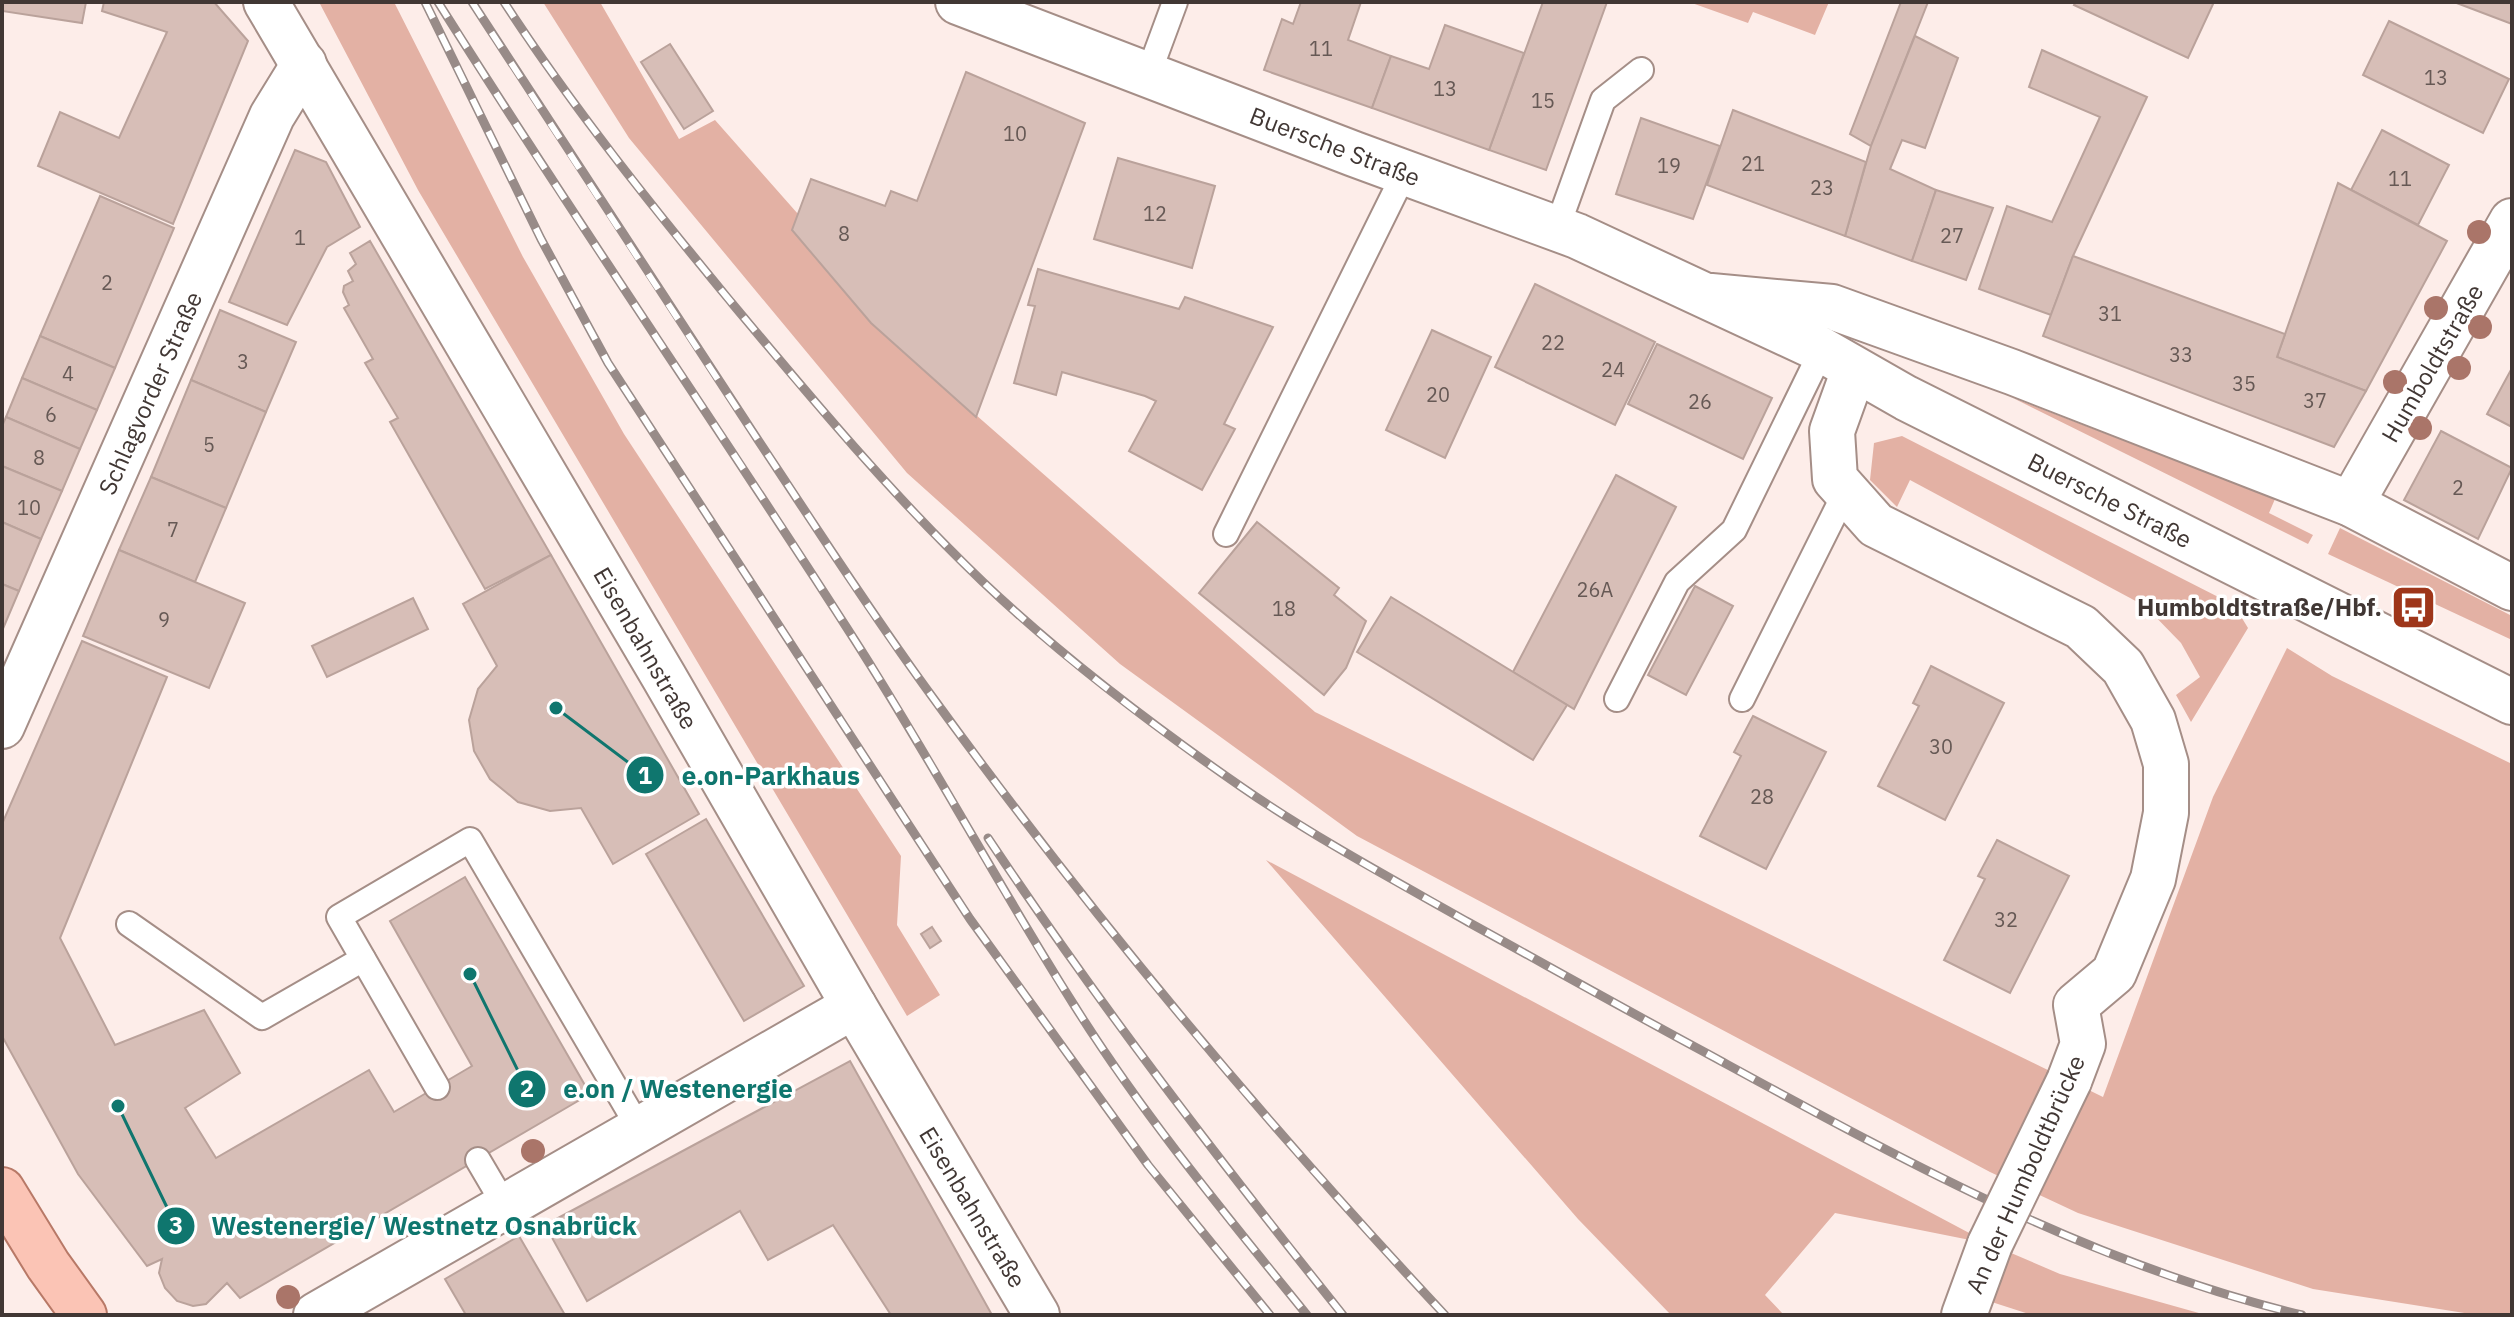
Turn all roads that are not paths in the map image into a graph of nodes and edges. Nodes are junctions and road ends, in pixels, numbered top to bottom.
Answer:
1 (266, 2) edge
2 (958, 2) edge
3 (1175, 2) edge
4 (304, 64) junction
5 (1641, 70) dead end
6 (1148, 75) junction
7 (1405, 172) junction
8 (2512, 221) edge
9 (1557, 228) junction
10 (1708, 296) junction
11 (1838, 360) junction
12 (1846, 491) junction
13 (2351, 504) junction
14 (1226, 534) dead end
15 (2512, 588) edge
16 (1617, 699) dead end
17 (1742, 699) dead end
18 (2512, 702) edge
19 (2, 726) edge
20 (129, 924) dead end
21 (363, 959) junction
22 (854, 1006) junction
23 (437, 1087) dead end
24 (639, 1128) junction
25 (478, 1160) dead end
26 (2, 1190) edge
27 (505, 1206) junction
28 (84, 1315) edge
29 (316, 1315) edge
30 (1037, 1315) edge
31 (1964, 1315) edge

1 - 4 street, Eisenbahnstraße
2 - 6 street, Buersche Straße
3 - 6 lane
4 - 19 street, Schlagvorder Straße
4 - 22 street, Eisenbahnstraße
5 - 9 lane
6 - 7 street, Buersche Straße
7 - 9 street, Buersche Straße
7 - 14 lane
8 - 13 street, Humboldtstraße
9 - 10 street, Buersche Straße
10 - 11 street, Buersche Straße
10 - 13 street, Buersche Straße
11 - 12 street, An der Humboldtbrücke
11 - 16 lane
11 - 18 street, Buersche Straße
12 - 17 lane
12 - 31 street, An der Humboldtbrücke, bridge
13 - 15 street, Buersche Straße
20 - 21 lane
21 - 23 lane
21 - 24 lane
22 - 24 street
22 - 30 street, Eisenbahnstraße
24 - 27 street
25 - 27 lane
26 - 28 main road
27 - 29 street

